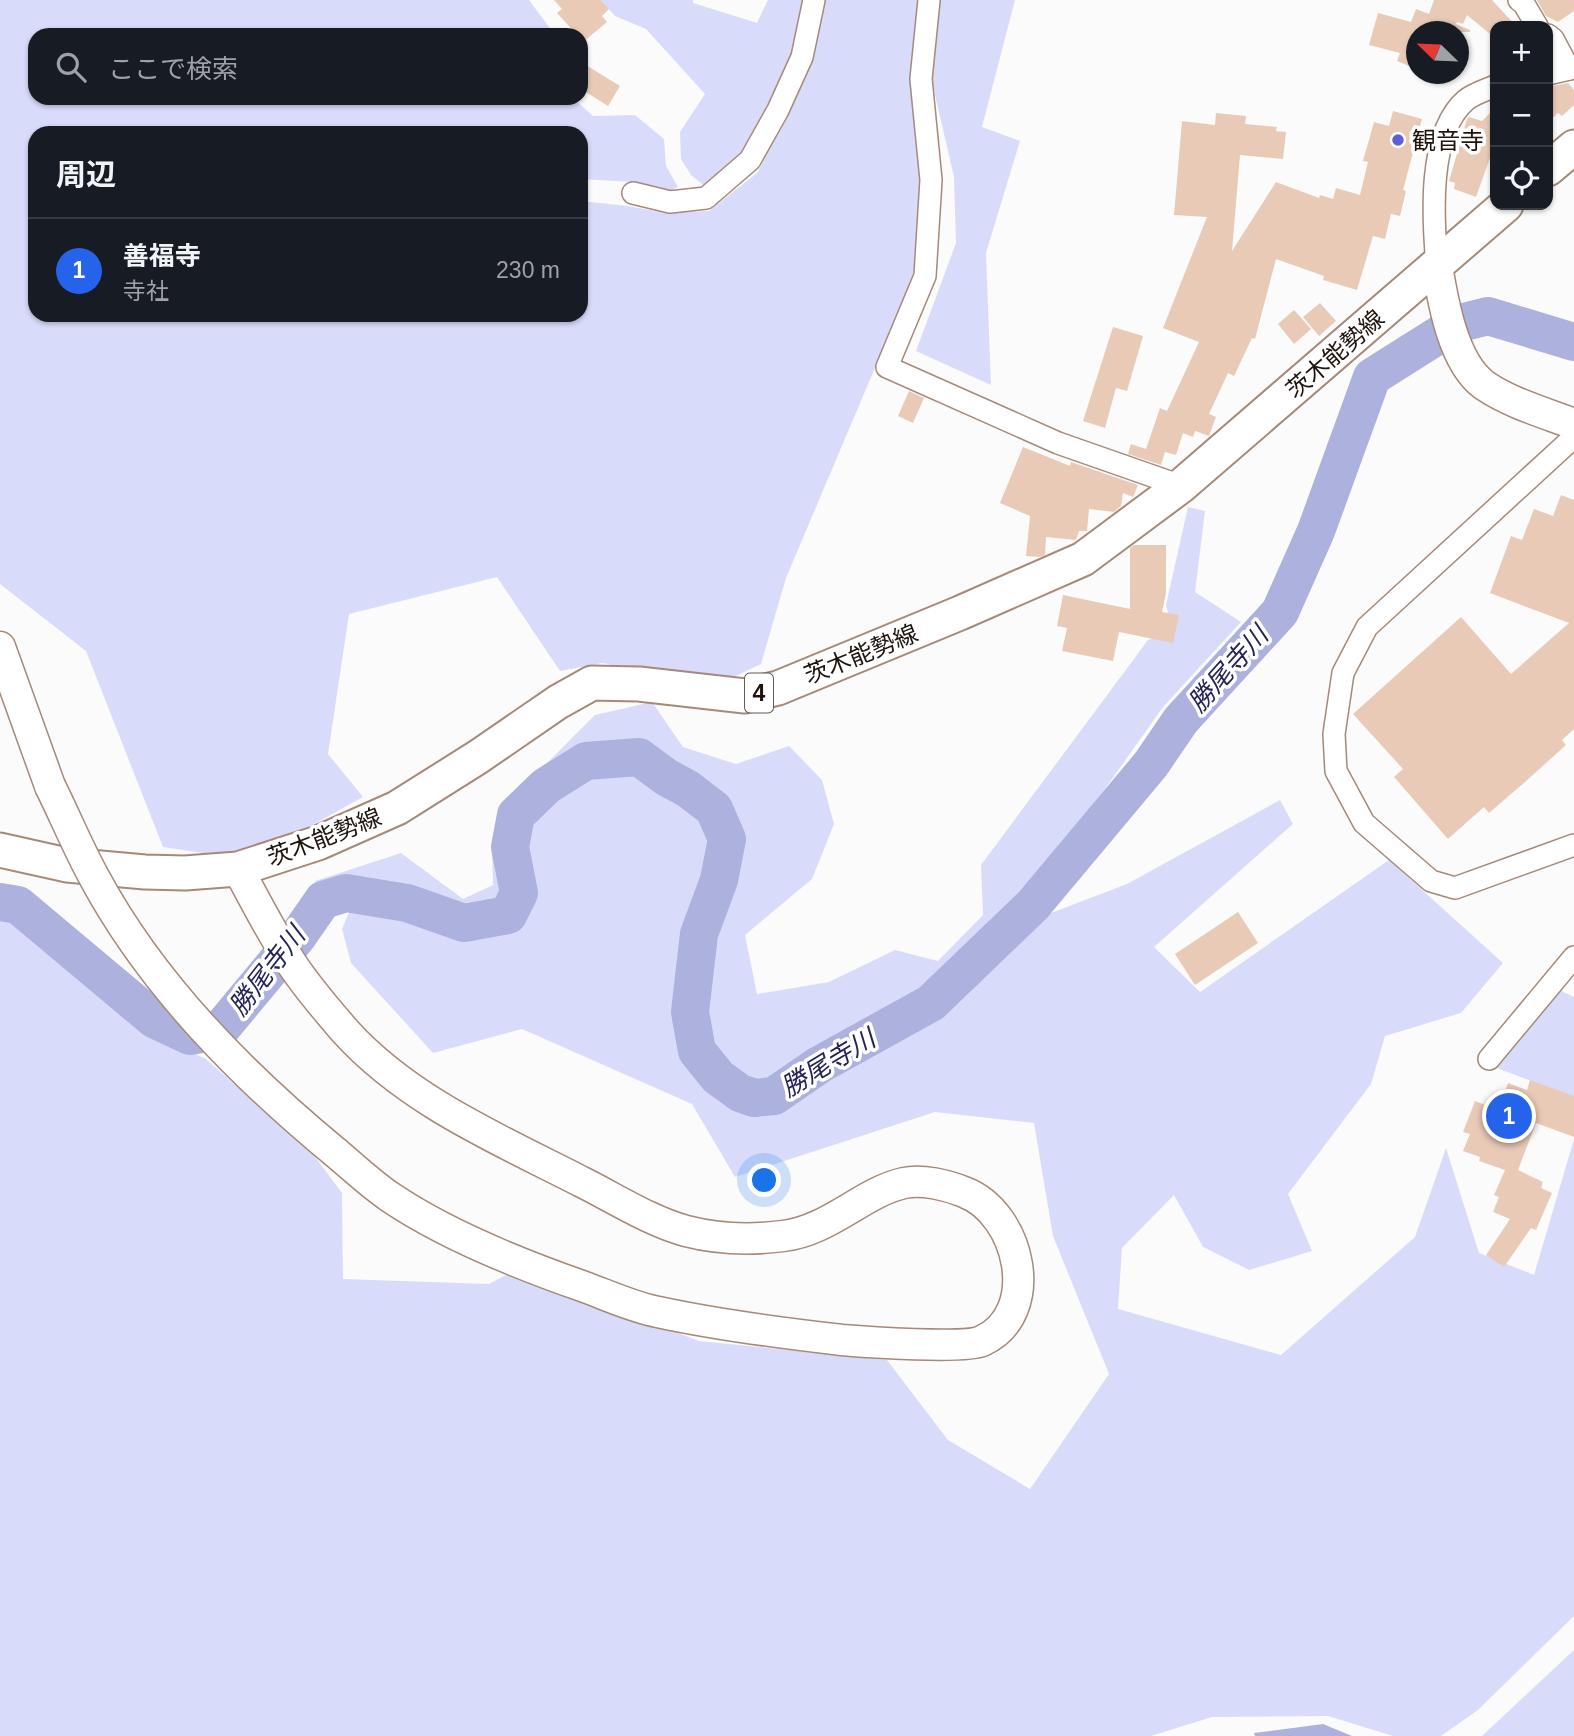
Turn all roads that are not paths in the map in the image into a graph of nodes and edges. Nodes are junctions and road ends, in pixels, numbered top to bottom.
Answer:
1 (814, 0) edge
2 (929, 0) edge
3 (1519, 0) edge
4 (1534, 21) edge
5 (1553, 39) edge
6 (1572, 68) edge
7 (1553, 73) edge
8 (1490, 88) edge
9 (1574, 147) edge
10 (1553, 165) edge
11 (633, 193) dead end
12 (1500, 210) edge
13 (1437, 266) junction
14 (1574, 424) edge
15 (1574, 437) edge
16 (1181, 486) junction
17 (0, 647) edge
18 (1574, 845) edge
19 (0, 850) edge
20 (245, 883) junction
21 (1574, 957) edge
22 (1489, 1059) dead end

1 - 11 street
2 - 16 street
3 - 4 street
5 - 6 street
6 - 7 street
8 - 13 street
9 - 10 main road
12 - 13 main road, 茨木能勢線 / 4
13 - 14 street
13 - 16 main road, 茨木能勢線 / 4
15 - 18 street
16 - 20 main road, 茨木能勢線 / 4
17 - 20 street, bridge
19 - 20 main road, 茨木能勢線 / 4
21 - 22 street

